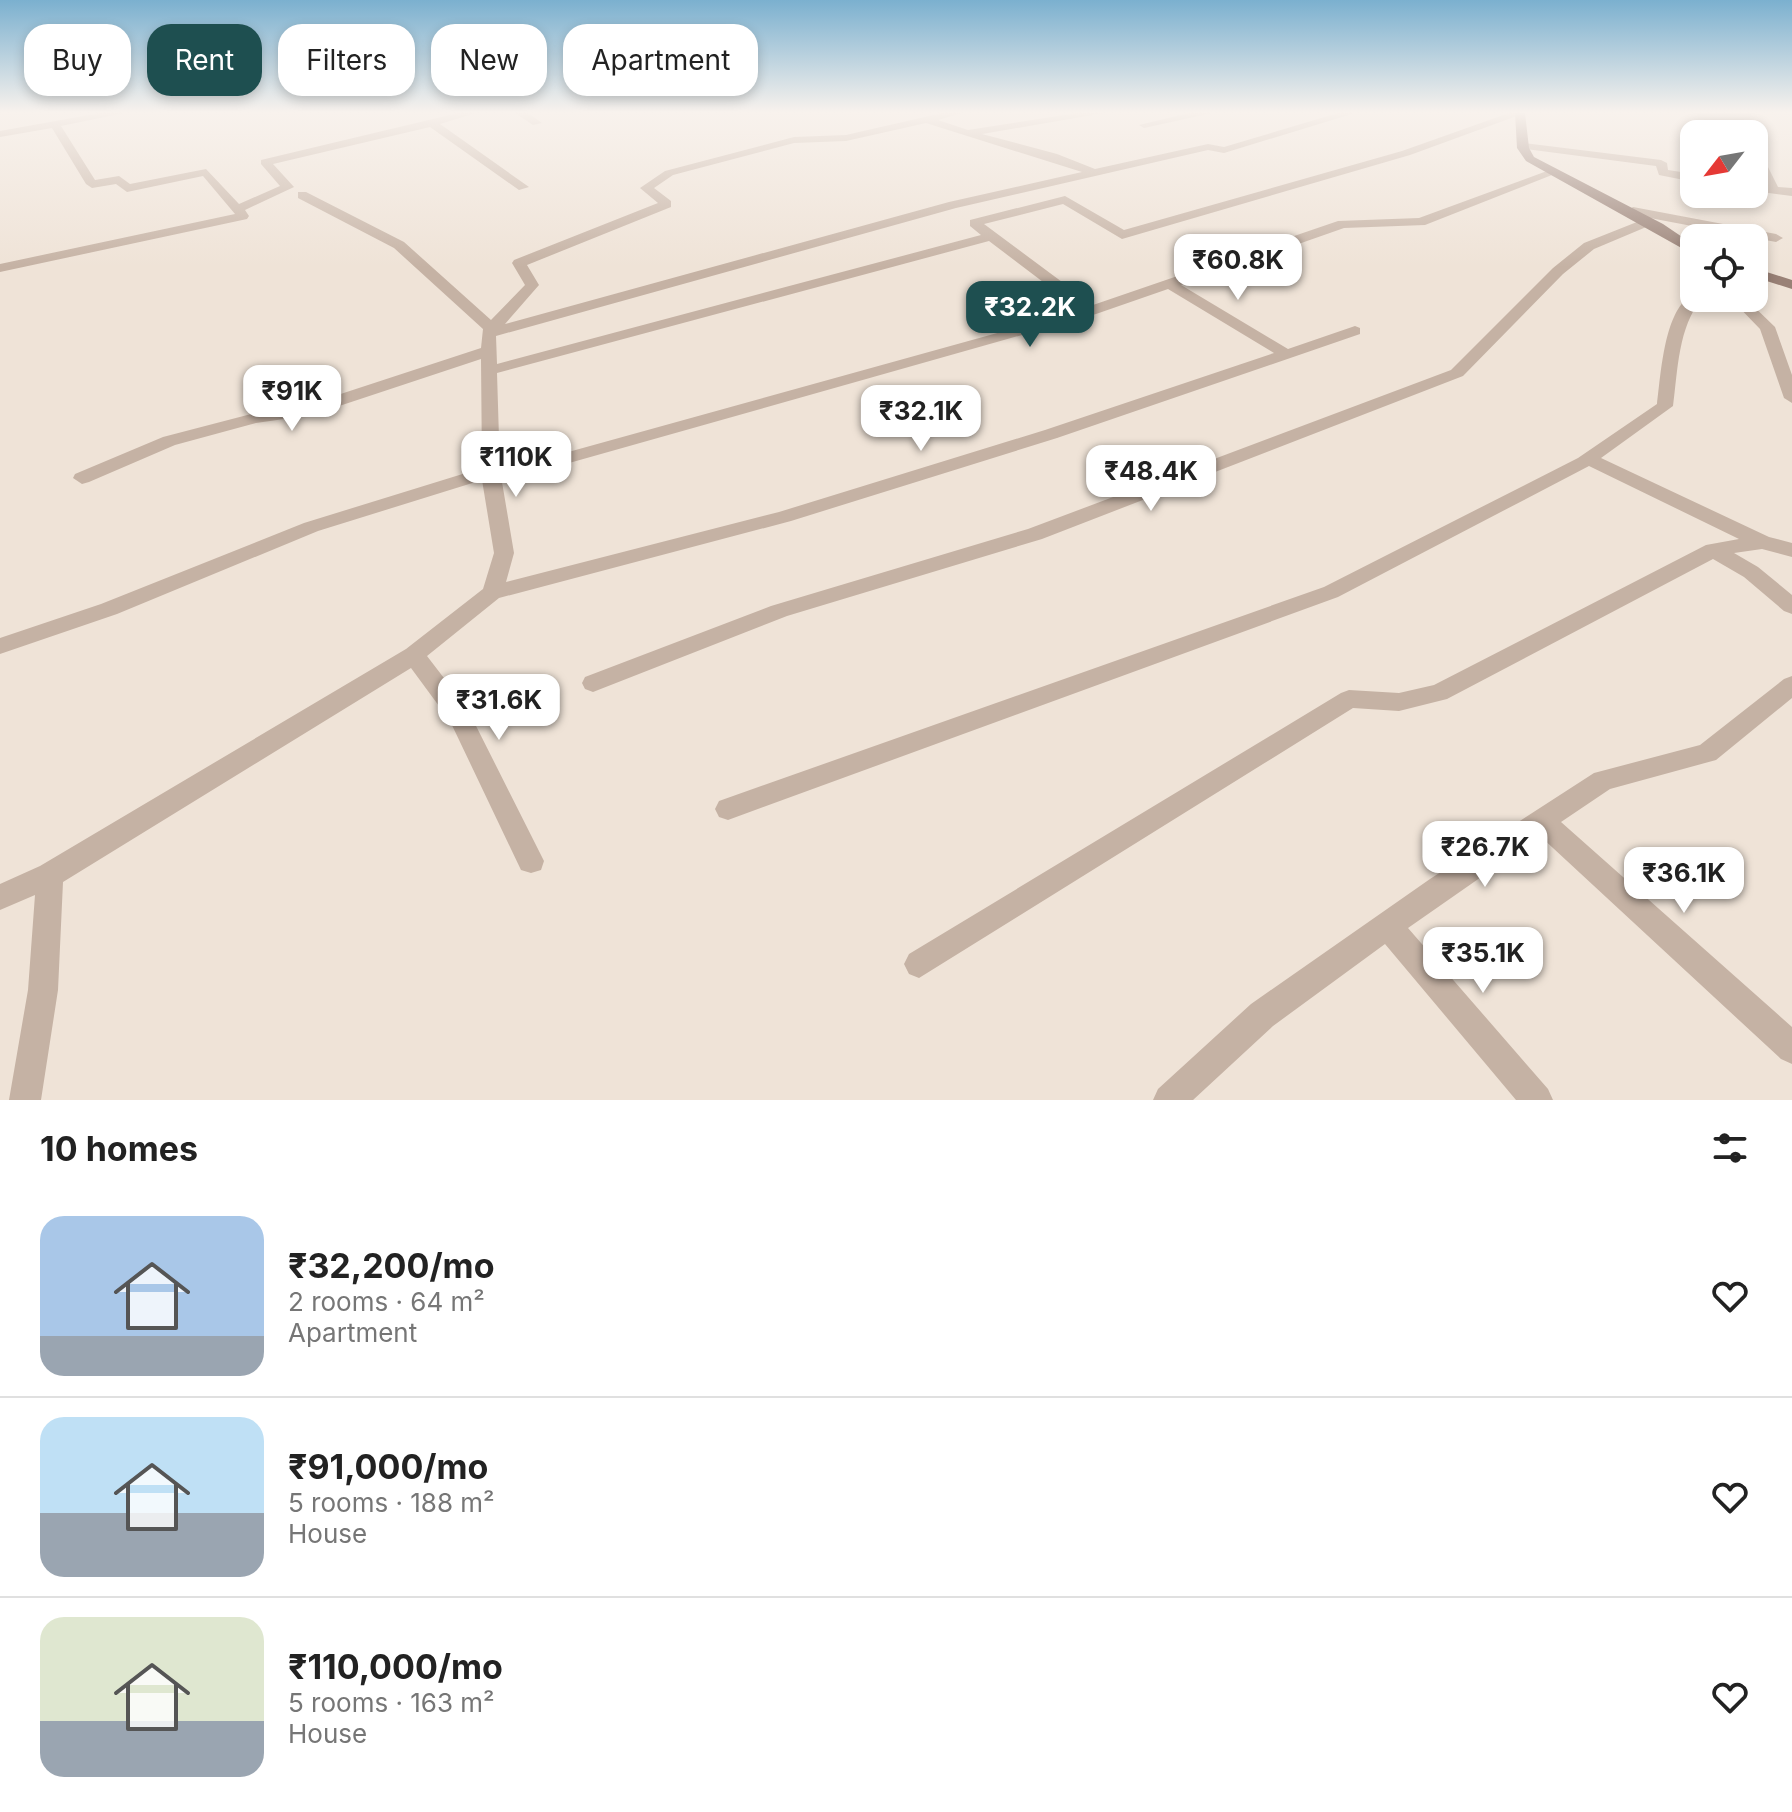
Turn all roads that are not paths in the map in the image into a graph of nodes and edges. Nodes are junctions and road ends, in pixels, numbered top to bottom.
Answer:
1 (80, 164) edge
2 (267, 164) edge
3 (491, 164) edge
4 (702, 164) edge
5 (1077, 164) edge
6 (1132, 164) edge
7 (1367, 164) edge
8 (1538, 164) edge
9 (1661, 164) edge
10 (1094, 173) junction
11 (1551, 173) junction
12 (1680, 176) edge
13 (1768, 178) edge
14 (523, 187) dead end
15 (1768, 189) edge
16 (1774, 190) junction
17 (1792, 192) edge
18 (302, 195) dead end
19 (237, 209) junction
20 (1621, 209) junction
21 (1647, 222) junction
22 (991, 236) junction
23 (1776, 238) dead end
24 (1680, 244) edge
25 (0, 268) edge
26 (1768, 277) edge
27 (1170, 284) junction
28 (1792, 285) edge
29 (1091, 311) junction
30 (1685, 312) edge
31 (1751, 312) edge
32 (1355, 331) dead end
33 (489, 337) junction
34 (1286, 354) junction
35 (487, 371) junction
36 (1792, 398) edge
37 (1588, 459) junction
38 (491, 475) junction
39 (82, 478) dead end
40 (1762, 542) junction
41 (1713, 550) junction
42 (1792, 550) edge
43 (492, 593) junction
44 (1792, 606) edge
45 (0, 648) edge
46 (414, 655) junction
47 (593, 683) dead end
48 (1792, 685) edge
49 (728, 809) dead end
50 (1541, 821) junction
51 (531, 861) dead end
52 (50, 875) junction
53 (0, 897) edge
54 (1388, 926) junction
55 (919, 964) dead end
56 (1792, 1048) edge
57 (25, 1100) edge
58 (1169, 1100) edge
59 (1537, 1100) edge

1 - 19 street
2 - 19 street
3 - 14 street
4 - 33 street
5 - 10 street
6 - 10 street
7 - 22 street
8 - 11 street
9 - 12 street
10 - 33 street
11 - 20 street
11 - 27 street
13 - 16 street
15 - 16 street
16 - 17 street
18 - 33 street
19 - 25 street
20 - 21 street
20 - 23 street
21 - 24 street
21 - 47 street
22 - 29 street
22 - 35 street
26 - 28 street
27 - 29 street
27 - 34 street
29 - 38 street
30 - 37 street
31 - 36 street
32 - 34 street
33 - 35 street
33 - 39 street
34 - 43 street
35 - 38 street
37 - 40 street
37 - 49 street
38 - 43 street
38 - 45 street
40 - 41 street
40 - 42 street
41 - 44 street
41 - 55 street
43 - 46 street
46 - 51 street
46 - 52 street
48 - 50 street
50 - 54 street
50 - 56 street
52 - 53 street
52 - 57 street
54 - 58 street
54 - 59 street

